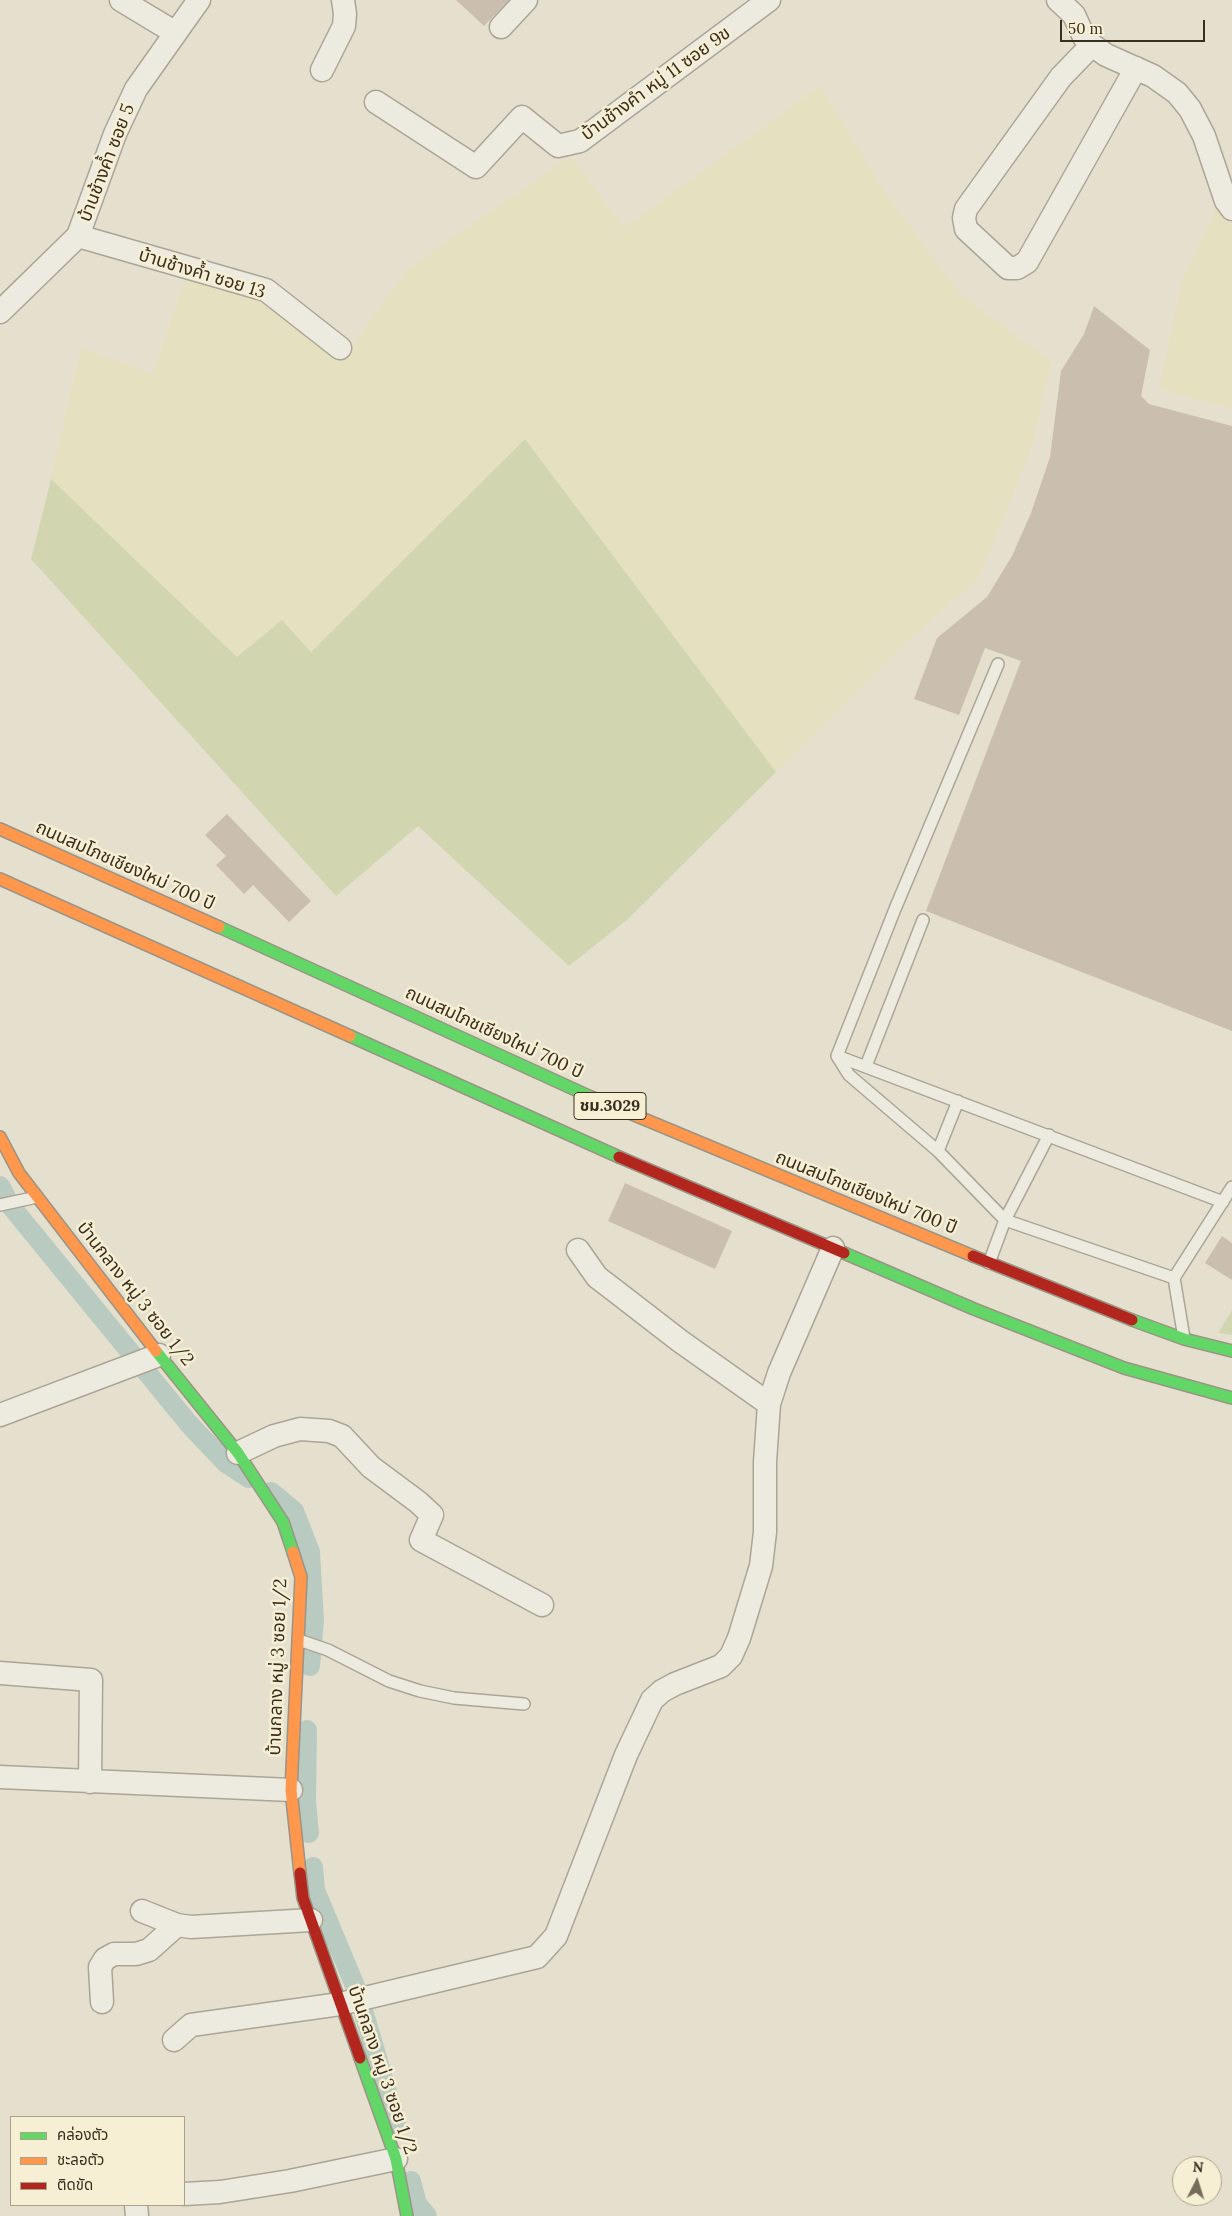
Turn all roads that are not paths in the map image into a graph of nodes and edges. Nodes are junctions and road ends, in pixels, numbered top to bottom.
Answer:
1 (120, 0) edge
2 (199, 0) edge
3 (343, 0) edge
4 (526, 0) edge
5 (769, 0) edge
6 (1058, 0) edge
7 (501, 27) dead end
8 (174, 32) junction
9 (1092, 45) junction
10 (1136, 68) junction
11 (322, 70) dead end
12 (376, 102) dead end
13 (1232, 209) edge
14 (78, 236) junction
15 (0, 312) edge
16 (340, 348) dead end
17 (998, 664) dead end
18 (0, 829) edge
19 (0, 879) edge
20 (923, 920) dead end
21 (837, 1056) junction
22 (866, 1066) junction
23 (958, 1101) junction
24 (1049, 1135) junction
25 (0, 1137) edge
26 (938, 1151) junction
27 (1232, 1187) edge
28 (38, 1197) junction
29 (1223, 1202) junction
30 (0, 1205) edge
31 (1005, 1220) junction
32 (833, 1248) junction
33 (578, 1250) dead end
34 (988, 1262) junction
35 (1174, 1278) junction
36 (1184, 1339) junction
37 (1232, 1351) edge
38 (159, 1355) junction
39 (1232, 1398) edge
40 (769, 1404) junction
41 (0, 1415) edge
42 (238, 1453) junction
43 (542, 1605) dead end
44 (303, 1641) junction
45 (0, 1673) edge
46 (524, 1704) dead end
47 (0, 1777) edge
48 (90, 1782) junction
49 (291, 1790) junction
50 (142, 1912) dead end
51 (311, 1920) junction
52 (177, 1925) junction
53 (102, 2002) dead end
54 (340, 2004) junction
55 (174, 2040) dead end
56 (396, 2159) junction
57 (185, 2194) edge
58 (407, 2216) edge

1 - 8 street
2 - 8 street, บ้านช้างค้ำ ซอย 5
3 - 11 street
4 - 7 street
5 - 12 street, บ้านช้างคำ หมู่ 11 ซอย 9ข
6 - 9 street
8 - 14 street, บ้านช้างค้ำ ซอย 5
9 - 10 street
9 - 10 street
10 - 13 street
14 - 15 street, บ้านช้างค้ำ ซอย 5
14 - 16 street, บ้านช้างค้ำ ซอย 13
17 - 21 lane
18 - 34 main road, ถนนสมโภชเชียงใหม่ 700 ปี / ชม.3029
19 - 32 main road, ชม.3029
20 - 22 lane
21 - 22 lane
21 - 26 lane
22 - 23 lane
23 - 24 lane
23 - 26 lane
24 - 29 lane
24 - 31 lane
25 - 28 main road, บ้านกลาง หมู่ 3 ซอย 1/2
26 - 31 lane
27 - 29 lane
28 - 30 lane
28 - 38 main road, บ้านกลาง หมู่ 3 ซอย 1/2
29 - 35 lane
31 - 34 lane
31 - 35 lane
32 - 39 main road, ชม.3029
32 - 40 street
33 - 40 street
34 - 36 main road, ถนนสมโภชเชียงใหม่ 700 ปี / ชม.3029
35 - 36 lane
36 - 37 main road, ถนนสมโภชเชียงใหม่ 700 ปี / ชม.3029
38 - 41 street
38 - 42 main road, บ้านกลาง หมู่ 3 ซอย 1/2
40 - 54 street
42 - 43 street
42 - 44 main road, บ้านกลาง หมู่ 3 ซอย 1/2
44 - 46 lane
44 - 49 main road, บ้านกลาง หมู่ 3 ซอย 1/2
45 - 48 street
47 - 48 street
48 - 49 street
49 - 51 main road, บ้านกลาง หมู่ 3 ซอย 1/2
50 - 52 street
51 - 52 street
51 - 54 main road, บ้านกลาง หมู่ 3 ซอย 1/2
52 - 53 street
54 - 55 street
54 - 56 main road, บ้านกลาง หมู่ 3 ซอย 1/2
56 - 57 street
56 - 58 main road, บ้านกลาง หมู่ 3 ซอย 1/2

